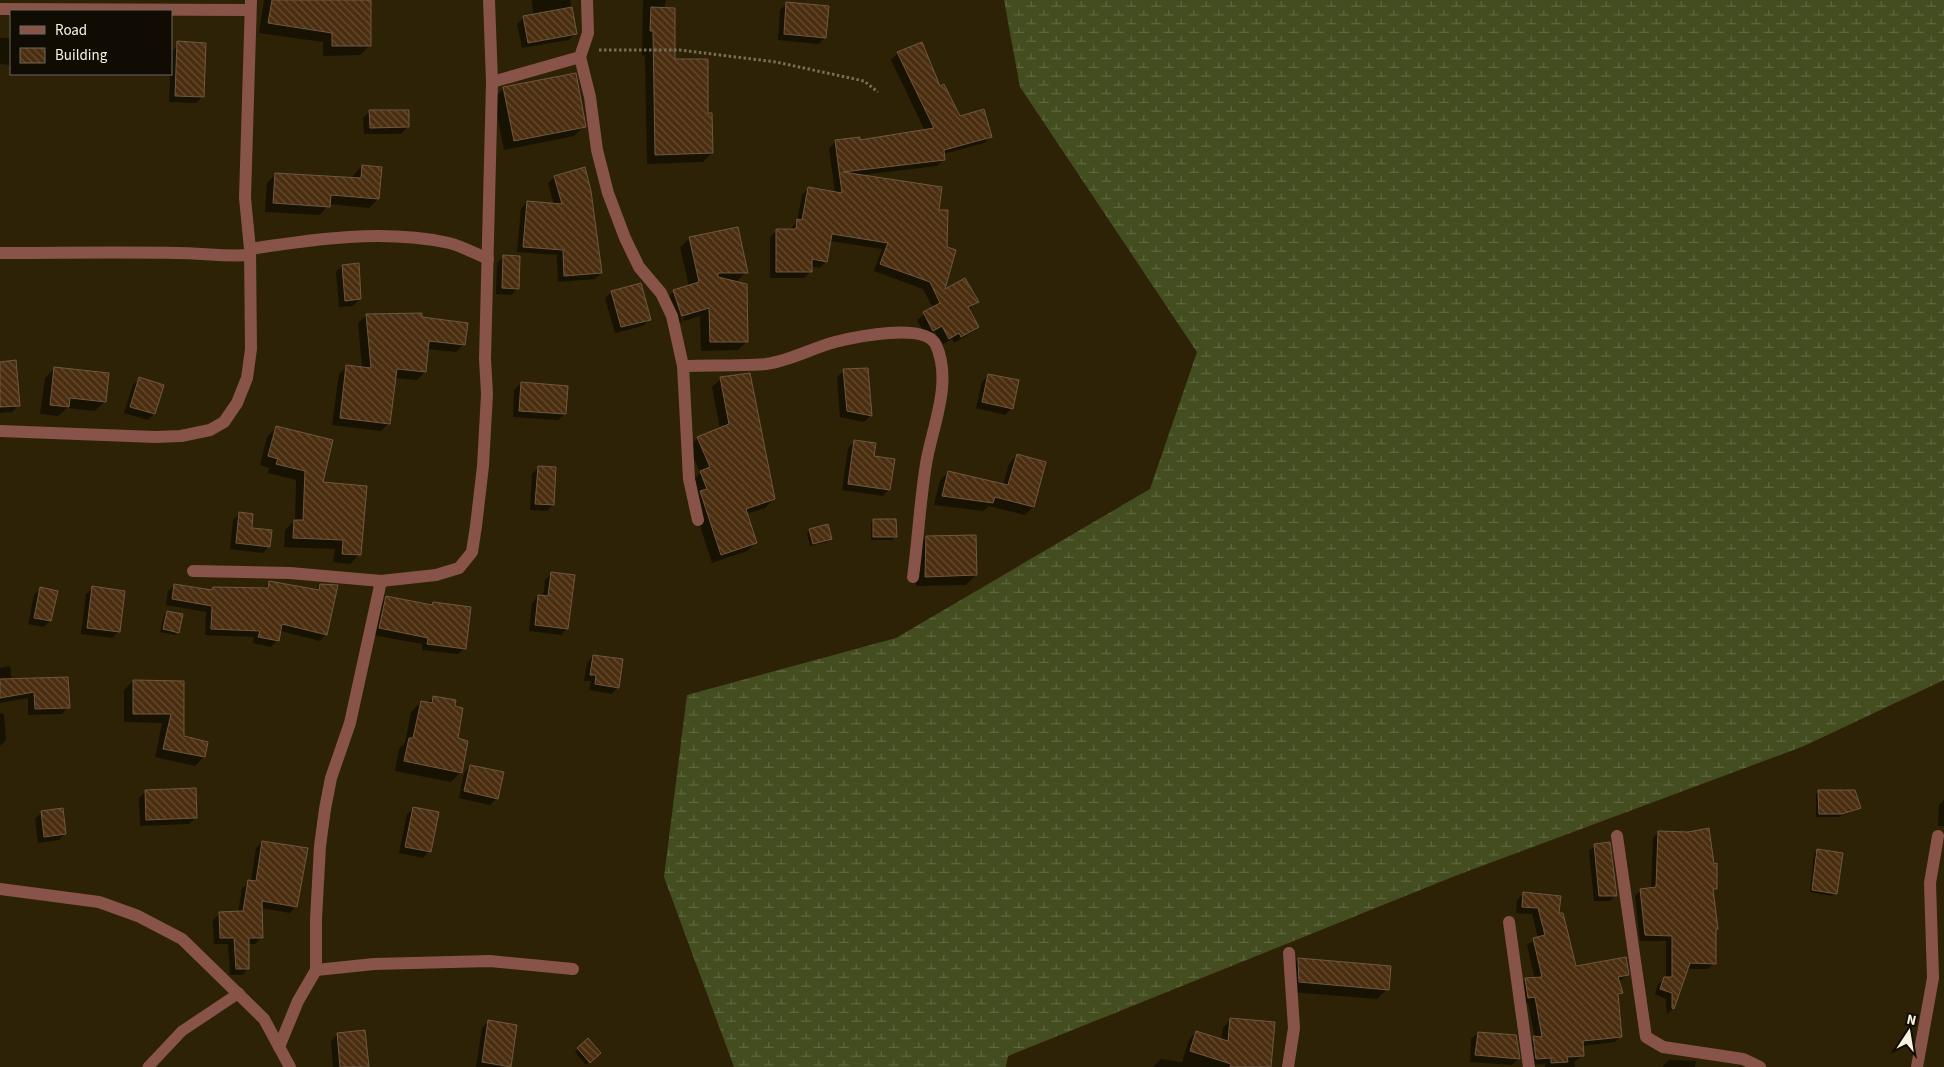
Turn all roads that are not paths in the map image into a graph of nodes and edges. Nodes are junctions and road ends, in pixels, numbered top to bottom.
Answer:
1 (489, 0) edge
2 (587, 0) edge
3 (251, 5) edge
4 (0, 10) edge
5 (582, 53) junction
6 (492, 82) junction
7 (250, 252) junction
8 (0, 254) edge
9 (488, 259) junction
10 (683, 366) junction
11 (0, 431) edge
12 (698, 520) dead end
13 (193, 571) dead end
14 (913, 577) dead end
15 (381, 581) junction
16 (1617, 836) dead end
17 (1938, 836) dead end
18 (0, 889) edge
19 (1509, 922) dead end
20 (1289, 953) dead end
21 (573, 969) dead end
22 (316, 970) junction
23 (239, 994) junction
24 (280, 1047) junction
25 (148, 1067) edge
26 (290, 1067) edge
27 (1288, 1067) edge
28 (1529, 1067) edge
29 (1760, 1067) edge
30 (1917, 1067) edge

1 - 6 street
2 - 5 street
3 - 4 street
3 - 7 street
5 - 6 street
5 - 10 street
6 - 9 street
7 - 8 street
7 - 9 street
7 - 11 street
9 - 15 street
10 - 12 street
10 - 14 street
13 - 15 street
15 - 22 street
16 - 29 street
17 - 30 street
18 - 23 street
19 - 28 street
20 - 27 street
21 - 22 street
22 - 24 street
23 - 24 street
23 - 25 lane
24 - 26 street

